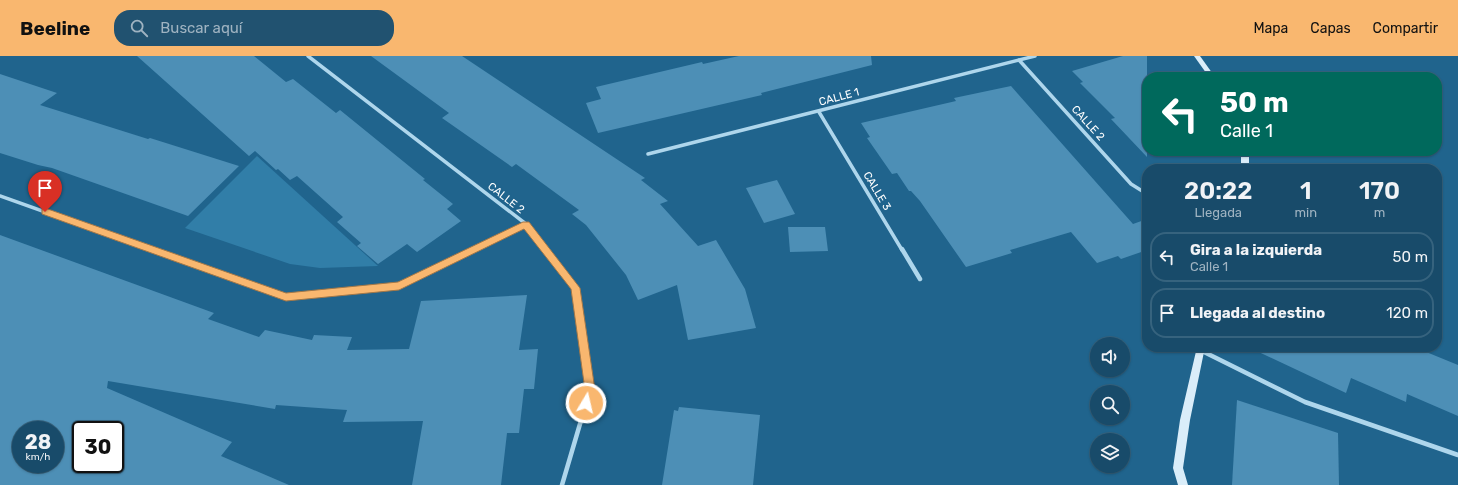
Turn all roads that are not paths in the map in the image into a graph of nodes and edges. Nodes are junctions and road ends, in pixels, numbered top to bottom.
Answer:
1 (308, 56) edge
2 (1035, 56) edge
3 (1197, 56) edge
4 (1019, 60) junction
5 (1208, 72) edge
6 (819, 112) junction
7 (648, 154) dead end
8 (1142, 191) edge
9 (0, 196) edge
10 (526, 224) junction
11 (920, 279) dead end
12 (1200, 352) edge
13 (1207, 352) edge
14 (1458, 455) edge
15 (562, 485) edge
16 (1183, 485) edge

1 - 10 street, CALLE 2
2 - 4 street, CALLE 1
3 - 5 street
4 - 6 street, CALLE 1
4 - 8 street, CALLE 2
6 - 7 street, CALLE 1
6 - 11 street, CALLE 3
9 - 10 street
10 - 15 street, CALLE 2
12 - 16 street
13 - 14 street

